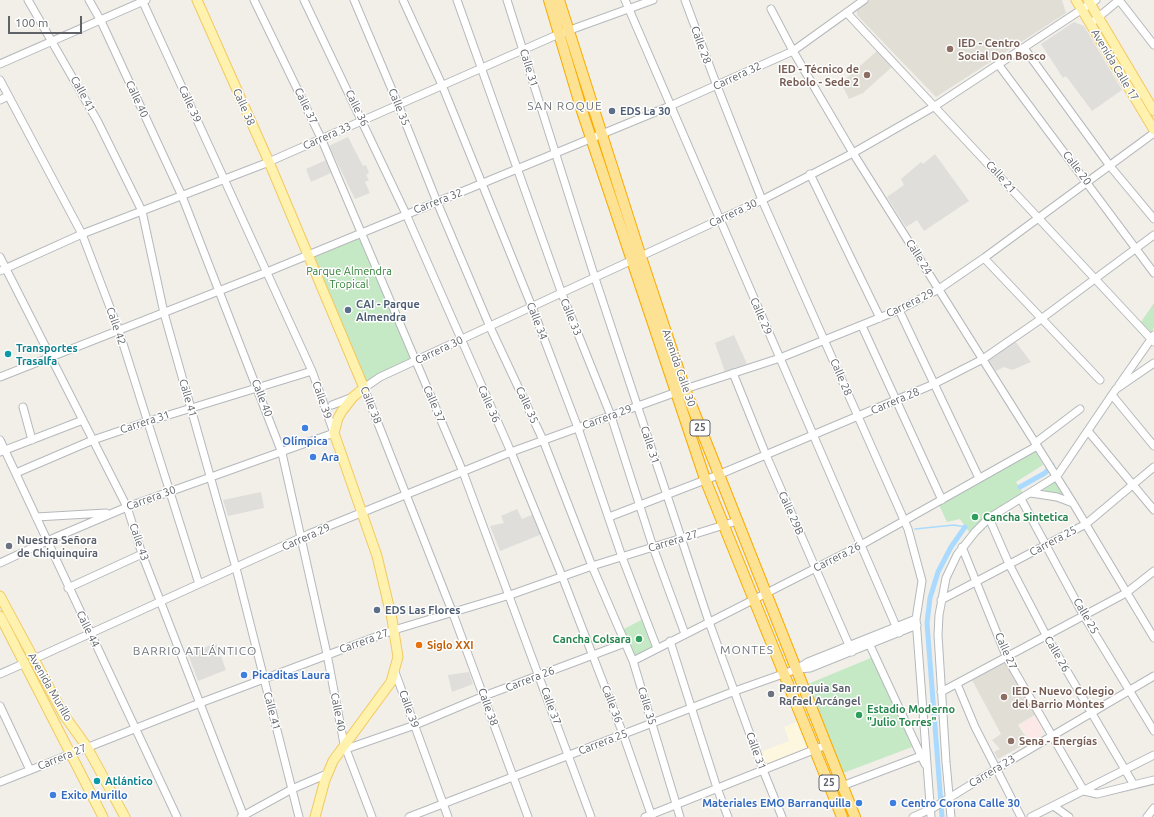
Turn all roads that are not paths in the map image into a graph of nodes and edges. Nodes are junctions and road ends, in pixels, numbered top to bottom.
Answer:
1 (28, 0) edge
2 (89, 0) edge
3 (144, 0) edge
4 (196, 0) edge
5 (254, 0) edge
6 (304, 0) edge
7 (354, 0) edge
8 (403, 0) edge
9 (456, 0) edge
10 (507, 0) edge
11 (549, 0) edge
12 (559, 0) edge
13 (625, 0) edge
14 (653, 0) edge
15 (685, 0) edge
16 (864, 0) edge
17 (1076, 0) edge
18 (1119, 0) edge
19 (1092, 2) edge
20 (771, 8) dead end
21 (628, 9) junction
22 (1082, 10) junction
23 (847, 13) junction
24 (1098, 17) junction
25 (101, 20) junction
26 (1090, 23) junction
27 (564, 32) junction
28 (52, 40) junction
29 (1154, 45) edge
30 (524, 48) junction
31 (1024, 48) junction
32 (793, 51) junction
33 (0, 64) edge
34 (998, 64) junction
35 (481, 67) junction
36 (0, 80) edge
37 (442, 85) junction
38 (717, 86) junction
39 (8, 96) junction
40 (0, 100) edge
41 (398, 104) junction
42 (670, 106) junction
43 (935, 106) junction
44 (1154, 111) edge
45 (362, 120) junction
46 (1154, 132) edge
47 (602, 134) junction
48 (321, 138) junction
49 (592, 138) junction
50 (854, 153) junction
51 (556, 154) junction
52 (269, 162) junction
53 (1110, 166) junction
54 (518, 170) junction
55 (810, 174) junction
56 (225, 179) junction
57 (1088, 182) junction
58 (483, 184) junction
59 (182, 196) junction
60 (762, 200) junction
61 (437, 202) junction
62 (142, 211) junction
63 (406, 214) junction
64 (1038, 218) junction
65 (719, 219) junction
66 (1154, 219) edge
67 (362, 232) junction
68 (82, 234) junction
69 (1154, 236) edge
70 (1137, 249) junction
71 (307, 254) junction
72 (0, 257) edge
73 (984, 258) junction
74 (636, 259) junction
75 (3, 270) edge
76 (267, 272) junction
77 (1154, 273) edge
78 (595, 278) junction
79 (1095, 279) junction
80 (939, 289) junction
81 (219, 290) junction
82 (562, 294) junction
83 (532, 307) junction
84 (899, 310) junction
85 (164, 313) junction
86 (880, 318) junction
87 (1041, 319) junction
88 (862, 326) junction
89 (490, 327) junction
90 (119, 331) junction
91 (1152, 338) edge
92 (462, 340) junction
93 (825, 341) junction
94 (51, 356) junction
95 (780, 358) junction
96 (983, 359) junction
97 (416, 361) junction
98 (1135, 361) junction
99 (1154, 363) edge
100 (312, 371) junction
101 (1143, 371) junction
102 (732, 373) junction
103 (0, 377) edge
104 (1100, 380) dead end
105 (934, 384) junction
106 (258, 388) junction
107 (364, 388) junction
108 (1116, 389) junction
109 (681, 391) junction
110 (1112, 395) junction
111 (353, 397) junction
112 (895, 400) junction
113 (332, 405) dead end
114 (638, 406) junction
115 (24, 407) dead end
116 (191, 407) junction
117 (1080, 409) dead end
118 (611, 416) junction
119 (858, 416) junction
120 (83, 420) junction
121 (146, 422) junction
122 (578, 428) junction
123 (1088, 431) junction
124 (334, 434) junction
125 (813, 435) junction
126 (0, 440) edge
127 (32, 440) junction
128 (93, 440) junction
129 (543, 440) junction
130 (1036, 444) junction
131 (1154, 446) edge
132 (3, 451) edge
133 (282, 452) junction
134 (511, 452) junction
135 (766, 455) junction
136 (1154, 467) edge
137 (463, 472) junction
138 (16, 473) junction
139 (1055, 474) junction
140 (718, 475) junction
141 (211, 477) junction
142 (979, 478) junction
143 (706, 480) junction
144 (1132, 485) junction
145 (169, 491) junction
146 (1031, 493) junction
147 (667, 494) junction
148 (407, 496) junction
149 (1021, 499) junction
150 (942, 500) junction
151 (1073, 503) junction
152 (639, 505) junction
153 (127, 507) junction
154 (1154, 510) edge
155 (112, 513) junction
156 (363, 514) junction
157 (36, 517) junction
158 (609, 517) junction
159 (989, 518) junction
160 (737, 521) junction
161 (906, 521) junction
162 (1086, 524) junction
163 (723, 525) junction
164 (301, 538) junction
165 (682, 538) junction
166 (47, 541) junction
167 (1047, 544) junction
168 (861, 545) junction
169 (653, 547) junction
170 (962, 547) junction
171 (142, 554) junction
172 (622, 557) junction
173 (0, 563) edge
174 (1009, 564) junction
175 (592, 566) junction
176 (236, 568) junction
177 (815, 568) junction
178 (1154, 571) edge
179 (562, 576) junction
180 (977, 581) junction
181 (199, 584) junction
182 (68, 588) junction
183 (766, 593) junction
184 (1126, 593) junction
185 (510, 595) junction
186 (0, 596) edge
187 (755, 599) junction
188 (941, 600) junction
189 (162, 601) junction
190 (452, 611) junction
191 (0, 616) edge
192 (1084, 616) junction
193 (709, 622) junction
194 (917, 622) junction
195 (394, 630) junction
196 (897, 630) junction
197 (90, 634) junction
198 (685, 634) junction
199 (1047, 637) junction
200 (1154, 638) edge
201 (670, 641) junction
202 (868, 642) junction
203 (625, 643) junction
204 (657, 648) junction
205 (851, 649) junction
206 (327, 654) junction
207 (593, 655) junction
208 (1007, 658) junction
209 (632, 660) junction
210 (30, 661) junction
211 (797, 669) junction
212 (395, 672) junction
213 (0, 674) edge
214 (784, 674) junction
215 (540, 675) junction
216 (1154, 676) edge
217 (264, 678) junction
218 (957, 684) junction
219 (1130, 690) junction
220 (735, 691) junction
221 (942, 692) junction
222 (484, 696) junction
223 (200, 702) junction
224 (0, 706) edge
225 (691, 708) junction
226 (1092, 712) junction
227 (652, 723) junction
228 (415, 725) junction
229 (136, 728) junction
230 (1154, 731) edge
231 (623, 734) junction
232 (1052, 736) junction
233 (826, 745) junction
234 (87, 747) junction
235 (345, 747) junction
236 (815, 749) junction
237 (71, 753) junction
238 (569, 755) junction
239 (921, 756) junction
240 (1154, 756) edge
241 (926, 768) junction
242 (996, 769) junction
243 (30, 770) junction
244 (763, 770) junction
245 (1126, 770) junction
246 (327, 774) junction
247 (513, 776) junction
248 (1154, 780) edge
249 (0, 782) edge
250 (1134, 785) junction
251 (842, 786) junction
252 (717, 788) junction
253 (292, 789) junction
254 (1084, 791) junction
255 (947, 800) junction
256 (442, 803) junction
257 (675, 805) junction
258 (1055, 807) junction
259 (1154, 808) edge
260 (931, 812) edge
261 (649, 816) edge
262 (103, 817) edge
263 (125, 817) edge
264 (177, 817) edge
265 (243, 817) edge
266 (299, 817) edge
267 (316, 817) edge
268 (372, 817) edge
269 (409, 817) edge
270 (448, 817) edge
271 (528, 817) edge
272 (591, 817) edge
273 (680, 817) edge
274 (728, 817) edge
275 (782, 817) edge
276 (842, 817) edge
277 (855, 817) edge
278 (913, 817) edge
279 (951, 817) edge
280 (1021, 817) edge
281 (1031, 817) edge
282 (1069, 817) edge
283 (1147, 817) edge

1 - 28 street, Calle 41
2 - 25 street, Calle 40
3 - 25 street
3 - 56 street, Calle 39
4 - 52 main road, Calle 38
5 - 48 street, Calle 37
6 - 45 street, Calle 36
7 - 41 street, Calle 35
8 - 37 street, Calle 34
9 - 35 street, Calle 33
10 - 30 street, Calle 31
11 - 27 highway, Avenida Calle 30 / 25
12 - 27 highway, Avenida Calle 30 / 25
13 - 21 street, Calle 29
14 - 21 street, Carrera 33
15 - 38 street, Calle 28
16 - 23 street, Carrera 32
17 - 22 main road, Avenida Calle 17
18 - 24 street
18 - 29 street
19 - 22 street, Carrera 30
19 - 24 main road, Avenida Calle 17
20 - 32 street, Calle 24
21 - 27 street, Carrera 33
21 - 42 street, Calle 29
22 - 26 main road, Avenida Calle 17
22 - 31 street, Carrera 30
23 - 32 street, Carrera 32
23 - 43 street, Calle 21
24 - 26 street
24 - 44 main road, Avenida Calle 17
25 - 28 street
25 - 59 street, Calle 40
26 - 46 main road, Avenida Calle 17
27 - 30 street, Carrera 33
27 - 47 highway, Avenida Calle 30 / 25
27 - 49 highway, Avenida Calle 30 / 25
28 - 33 street
28 - 62 street, Calle 41
30 - 35 street, Carrera 33
30 - 51 street, Calle 31
31 - 34 street, Carrera 30
31 - 53 street
32 - 38 street, Carrera 32
32 - 50 street, Calle 24
34 - 43 street, Carrera 30
34 - 57 street, Calle 20
35 - 37 street, Carrera 33
35 - 54 street, Calle 33
36 - 39 street, Calle 42
37 - 41 street, Carrera 33
37 - 58 street, Calle 34
38 - 42 street, Carrera 32
38 - 60 street, Calle 28
39 - 40 street
39 - 68 street, Calle 42
41 - 45 street, Carrera 33
41 - 61 street, Calle 35
42 - 47 street, Carrera 32
42 - 65 street, Calle 29
43 - 50 street, Carrera 30
43 - 64 street, Calle 21
45 - 48 street, Carrera 33
45 - 63 street, Calle 36
46 - 53 street, Carrera 29
47 - 49 street, Carrera 32
47 - 74 highway, Avenida Calle 30 / 25
48 - 52 street, Carrera 33
48 - 67 street, Calle 37
49 - 51 street, Carrera 32
49 - 74 highway, Avenida Calle 30 / 25
50 - 55 street, Carrera 30
50 - 80 street, Calle 24
51 - 54 street, Carrera 32
51 - 78 street, Calle 31
52 - 56 street, Carrera 33
52 - 71 main road, Calle 38
53 - 57 street, Carrera 29
53 - 66 street
54 - 58 street, Carrera 32
54 - 82 street, Calle 33
55 - 60 street, Carrera 30
55 - 86 street
56 - 59 street, Carrera 33
56 - 76 street, Calle 39
57 - 64 street, Carrera 29
57 - 70 street, Calle 20
58 - 61 street, Carrera 32
58 - 83 street, Calle 34
59 - 62 street, Carrera 33
59 - 81 street, Calle 40
60 - 65 street, Carrera 30
60 - 93 street, Calle 28
61 - 63 street, Carrera 32
61 - 89 street, Calle 35
62 - 68 street, Carrera 33
62 - 85 street, Calle 41
63 - 67 street, Carrera 32
63 - 92 street, Calle 36
64 - 73 street, Carrera 29
64 - 79 street, Calle 21
65 - 74 street, Carrera 30
65 - 95 street, Calle 29
67 - 71 street, Carrera 32
67 - 97 street, Calle 37
68 - 75 street, Carrera 33
68 - 90 street, Calle 42
69 - 70 street, Carrera 28
70 - 77 street, Calle 20
70 - 79 street, Carrera 28
71 - 76 street, Carrera 32
71 - 107 main road, Calle 38
72 - 75 street, Calle 43
73 - 80 street, Carrera 29
73 - 87 street
74 - 78 street, Carrera 30
74 - 109 highway, Avenida Calle 30 / 25
75 - 94 street, Calle 43
76 - 81 street, Carrera 32
76 - 100 street, Calle 39
78 - 82 street, Carrera 30
78 - 114 street, Calle 31
79 - 87 street, Carrera 28
79 - 91 street, Calle 21
80 - 84 street, Carrera 29
80 - 96 street, Calle 24
81 - 85 street, Carrera 32
81 - 106 street, Calle 40
82 - 83 street, Carrera 30
82 - 118 street, Calle 33
83 - 89 street, Carrera 30
83 - 122 street, Calle 34
84 - 86 street, Carrera 29
84 - 105 street
85 - 90 street, Carrera 32
85 - 116 street, Calle 41
86 - 88 street, Carrera 29
87 - 96 street, Carrera 28
87 - 104 street
88 - 93 street, Carrera 29
88 - 112 street
89 - 92 street, Carrera 30
89 - 129 street, Calle 35
90 - 94 street, Carrera 32
90 - 121 street, Calle 42
91 - 98 street
92 - 97 street, Carrera 30
92 - 134 street, Calle 36
93 - 95 street, Carrera 29
93 - 119 street, Calle 28
94 - 103 street, Carrera 32
94 - 120 street, Calle 43
95 - 102 street, Carrera 29
95 - 125 street, Calle 29
96 - 105 street, Carrera 28
96 - 130 street, Calle 24
97 - 107 street, Carrera 30
97 - 137 street, Calle 37
98 - 101 street
98 - 108 street
99 - 101 street
100 - 106 street, Carrera 31
100 - 124 street, Calle 39
101 - 108 street
102 - 109 street, Carrera 29
102 - 135 street, Calle 29B
105 - 112 street, Carrera 28
105 - 142 street
106 - 116 street, Carrera 31
106 - 133 street, Calle 40
107 - 111 main road, Carrera 30
107 - 148 street, Calle 38
108 - 110 street
109 - 114 street, Carrera 29
109 - 140 highway, Avenida Calle 30 / 25
109 - 143 highway, Avenida Calle 30 / 25
110 - 123 street
110 - 131 street
111 - 113 street, Carrera 30
111 - 124 main road, Carrera 30
112 - 119 street, Carrera 28
112 - 150 street
114 - 118 street, Carrera 29
114 - 147 street, Calle 31
115 - 127 street
116 - 121 street, Carrera 31
116 - 141 street, Calle 41
117 - 130 street, Carrera 26
118 - 122 street, Carrera 29
118 - 152 street, Calle 33
119 - 125 street, Carrera 28
119 - 161 street, Calle 28
120 - 127 street
120 - 128 street, Calle 43
121 - 128 street, Carrera 31
121 - 145 street, Calle 42
122 - 129 street, Carrera 29
122 - 158 street, Calle 34
123 - 139 street
123 - 144 street
124 - 133 street, Carrera 30
124 - 156 main road, Calle 39
125 - 135 street, Carrera 28
125 - 168 street, Calle 29
126 - 132 street, Calle 44
127 - 132 street
128 - 138 street, Carrera 31
128 - 153 street, Calle 43
129 - 134 street, Carrera 29
129 - 175 street, Calle 35
130 - 139 street, Calle 24
130 - 142 street, Carrera 26
132 - 138 street, Calle 44
133 - 141 street, Carrera 30
133 - 164 street, Calle 40
134 - 137 street, Carrera 29
134 - 179 street, Calle 36
135 - 140 street, Carrera 28
135 - 177 street, Calle 29B
136 - 144 street, Carrera 25
137 - 148 street, Carrera 29
137 - 185 street, Calle 37
138 - 157 street, Calle 44
139 - 146 street
139 - 151 street, Calle 24
140 - 143 street, Carrera 28
140 - 160 highway, Avenida Calle 30 / 25
141 - 145 street, Carrera 30
141 - 176 street, Calle 41
142 - 150 street, Carrera 26
143 - 147 street, Carrera 28
143 - 163 highway, Avenida Calle 30 / 25
144 - 154 street
144 - 162 street, Carrera 25
145 - 153 street, Carrera 30
145 - 181 street, Calle 42
146 - 149 street
146 - 151 street
147 - 152 street, Carrera 28
147 - 165 street, Calle 31
148 - 156 street, Carrera 29
148 - 190 street, Calle 38
149 - 159 street
149 - 167 street, Calle 25
150 - 161 street, Carrera 26
151 - 162 street, Calle 24
152 - 158 street, Carrera 28
152 - 169 street, Calle 33
153 - 155 street, Carrera 30
153 - 171 street, Calle 43
155 - 157 street
155 - 166 street, Carrera 30
156 - 164 street, Carrera 29
156 - 195 main road, Calle 39
157 - 166 street, Calle 44
158 - 172 street, Calle 34
159 - 170 street
159 - 174 street, Calle 26
160 - 163 street, Carrera 27
160 - 183 highway, Avenida Calle 30 / 25
161 - 168 street, Carrera 26
161 - 194 street, Calle 28
162 - 167 street, Carrera 25
162 - 184 street, Calle 24
163 - 165 street, Carrera 27
163 - 187 highway, Avenida Calle 30 / 25
164 - 176 street, Carrera 29
164 - 206 street, Calle 40
165 - 169 street, Carrera 27
165 - 193 street, Calle 31
166 - 173 street, Carrera 30
166 - 182 street, Calle 44
167 - 174 street, Carrera 25
167 - 192 street, Calle 25
168 - 177 street, Carrera 26
168 - 196 street, Calle 29
169 - 172 street, Carrera 27
169 - 198 street, Calle 33
170 - 180 street, Calle 27
170 - 188 street
171 - 182 street
171 - 189 street, Calle 43
172 - 175 street, Carrera 27
172 - 204 street, Calle 34
174 - 180 street, Carrera 25
174 - 199 street, Calle 26
175 - 179 street, Carrera 27
175 - 203 street, Calle 35
176 - 181 street, Carrera 29
176 - 217 street, Calle 41
177 - 183 street, Carrera 26
177 - 205 street, Calle 29B
178 - 184 street
179 - 185 street, Carrera 27
179 - 207 street, Calle 36
180 - 188 street, Carrera 25
180 - 208 street, Calle 27
181 - 189 street, Carrera 29
182 - 197 street, Calle 44
183 - 187 street, Carrera 26
183 - 211 highway, Avenida Calle 30 / 25
184 - 192 street
184 - 200 street, Calle 24
185 - 190 street, Carrera 27
185 - 215 street, Calle 37
186 - 210 main road, Avenida Murillo
187 - 193 street, Carrera 26
187 - 214 highway, Avenida Calle 30 / 25
188 - 221 street
189 - 197 street, Carrera 29
189 - 223 street, Calle 43
190 - 195 street, Carrera 27
190 - 222 street, Calle 38
191 - 210 main road, Avenida Murillo
192 - 199 street
192 - 219 street, Calle 25
193 - 198 street, Carrera 26
193 - 220 street, Calle 31
194 - 196 street, Carrera 25
194 - 241 street, Calle 28
195 - 206 street, Carrera 27
195 - 212 main road, Calle 39
196 - 202 street, Carrera 25
197 - 210 street, Carrera 29
197 - 229 street, Calle 44
198 - 201 street, Carrera 26
199 - 208 street
199 - 226 street, Calle 26
201 - 204 street, Carrera 26
201 - 225 street
202 - 205 street, Carrera 25
202 - 239 street
203 - 207 street, Carrera 26
203 - 209 street, Calle 35
204 - 209 street, Carrera 26
205 - 211 street, Carrera 25
206 - 217 street, Carrera 27
206 - 235 street, Calle 40
207 - 215 street, Carrera 26
207 - 231 street, Calle 36
208 - 218 street
208 - 232 street, Calle 27
209 - 227 street, Calle 35
210 - 213 street, Carrera 29
210 - 234 main road, Avenida Murillo
210 - 237 main road, Avenida Murillo
211 - 214 street, Carrera 25
211 - 233 highway, Avenida Calle 30 / 25
212 - 228 street, Calle 39
212 - 235 main road
214 - 220 street, Carrera 25
214 - 236 highway, Avenida Calle 30 / 25
215 - 222 street, Carrera 26
215 - 238 street, Calle 37
216 - 219 street, Carrera 23
217 - 223 street, Carrera 27
217 - 253 street, Calle 41
218 - 221 street
218 - 242 street
219 - 226 street, Carrera 23
219 - 230 street, Calle 25
220 - 225 street, Carrera 25
220 - 244 street, Calle 31
221 - 255 street
222 - 228 street, Carrera 26
222 - 247 street, Calle 38
223 - 229 street, Carrera 27
223 - 265 street, Calle 43
224 - 243 street
225 - 227 street, Carrera 25
225 - 252 street
226 - 232 street, Carrera 23
226 - 245 street, Calle 26
227 - 231 street, Carrera 25
227 - 257 street, Calle 35
228 - 235 street, Carrera 26
228 - 256 street, Calle 39
229 - 234 street, Carrera 27
229 - 264 street, Calle 44
231 - 238 street, Carrera 25
231 - 261 street, Calle 36
232 - 242 street, Carrera 23
232 - 254 street, Calle 27
233 - 236 street
233 - 251 highway, Avenida Calle 30 / 25
234 - 237 street, Carrera 27
234 - 263 main road, Avenida Murillo
235 - 246 main road
235 - 268 street, Calle 40
236 - 244 street
236 - 276 highway, Avenida Calle 30 / 25
237 - 243 street, Carrera 27
237 - 262 main road, Avenida Murillo
238 - 247 street, Carrera 25
238 - 272 street, Calle 37
239 - 241 street
239 - 251 street
240 - 245 street
241 - 260 street
242 - 255 street, Carrera 23
242 - 280 street
243 - 249 street, Carrera 27
244 - 252 street
244 - 275 street, Calle 31
245 - 250 street, Calle 26
245 - 254 street
246 - 253 street
246 - 267 main road
247 - 256 street, Carrera 25
247 - 271 street, Calle 38
248 - 250 street
250 - 254 street
251 - 277 highway, Avenida Calle 30 / 25
252 - 257 street
252 - 274 street
253 - 265 street
253 - 266 street, Calle 41
254 - 258 street
255 - 260 street, Carrera 23
255 - 279 street
256 - 269 street, Carrera 25
256 - 270 street, Calle 39
257 - 261 street
257 - 273 street, Calle 35
258 - 281 street
258 - 282 street
259 - 283 street
260 - 278 street, Carrera 23

